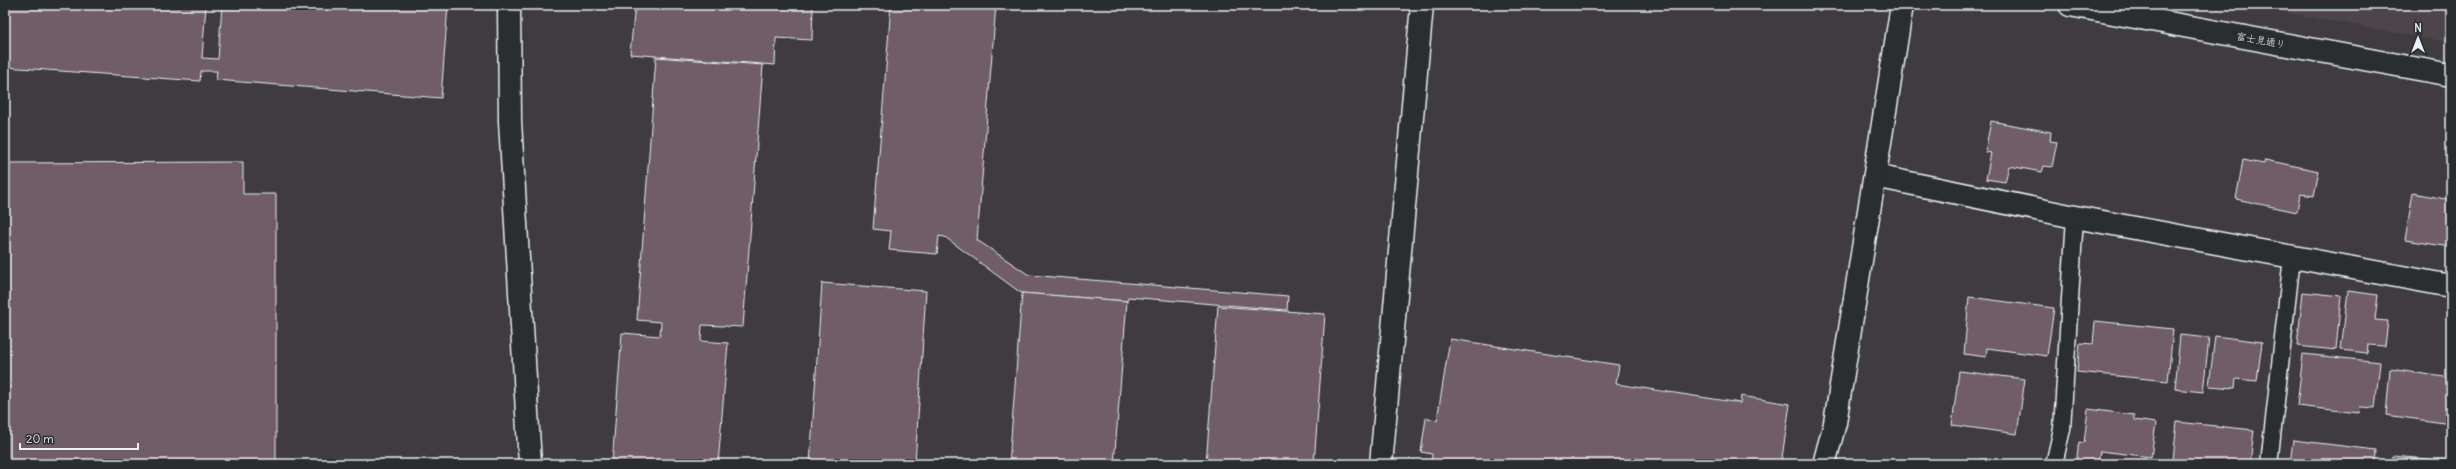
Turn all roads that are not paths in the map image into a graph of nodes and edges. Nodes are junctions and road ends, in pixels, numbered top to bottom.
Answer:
1 (509, 5) edge
2 (1422, 5) edge
3 (1902, 5) edge
4 (2070, 5) edge
5 (2451, 75) edge
6 (1875, 176) junction
7 (2076, 217) junction
8 (2292, 257) junction
9 (2451, 286) edge
10 (530, 464) edge
11 (1381, 464) edge
12 (1824, 464) edge
13 (2054, 464) edge
14 (2269, 464) edge

1 - 10 street
2 - 11 street
3 - 6 street
4 - 5 street, 富士見通り
6 - 7 street
6 - 12 street
7 - 8 street
7 - 13 lane
8 - 9 street
8 - 14 lane

